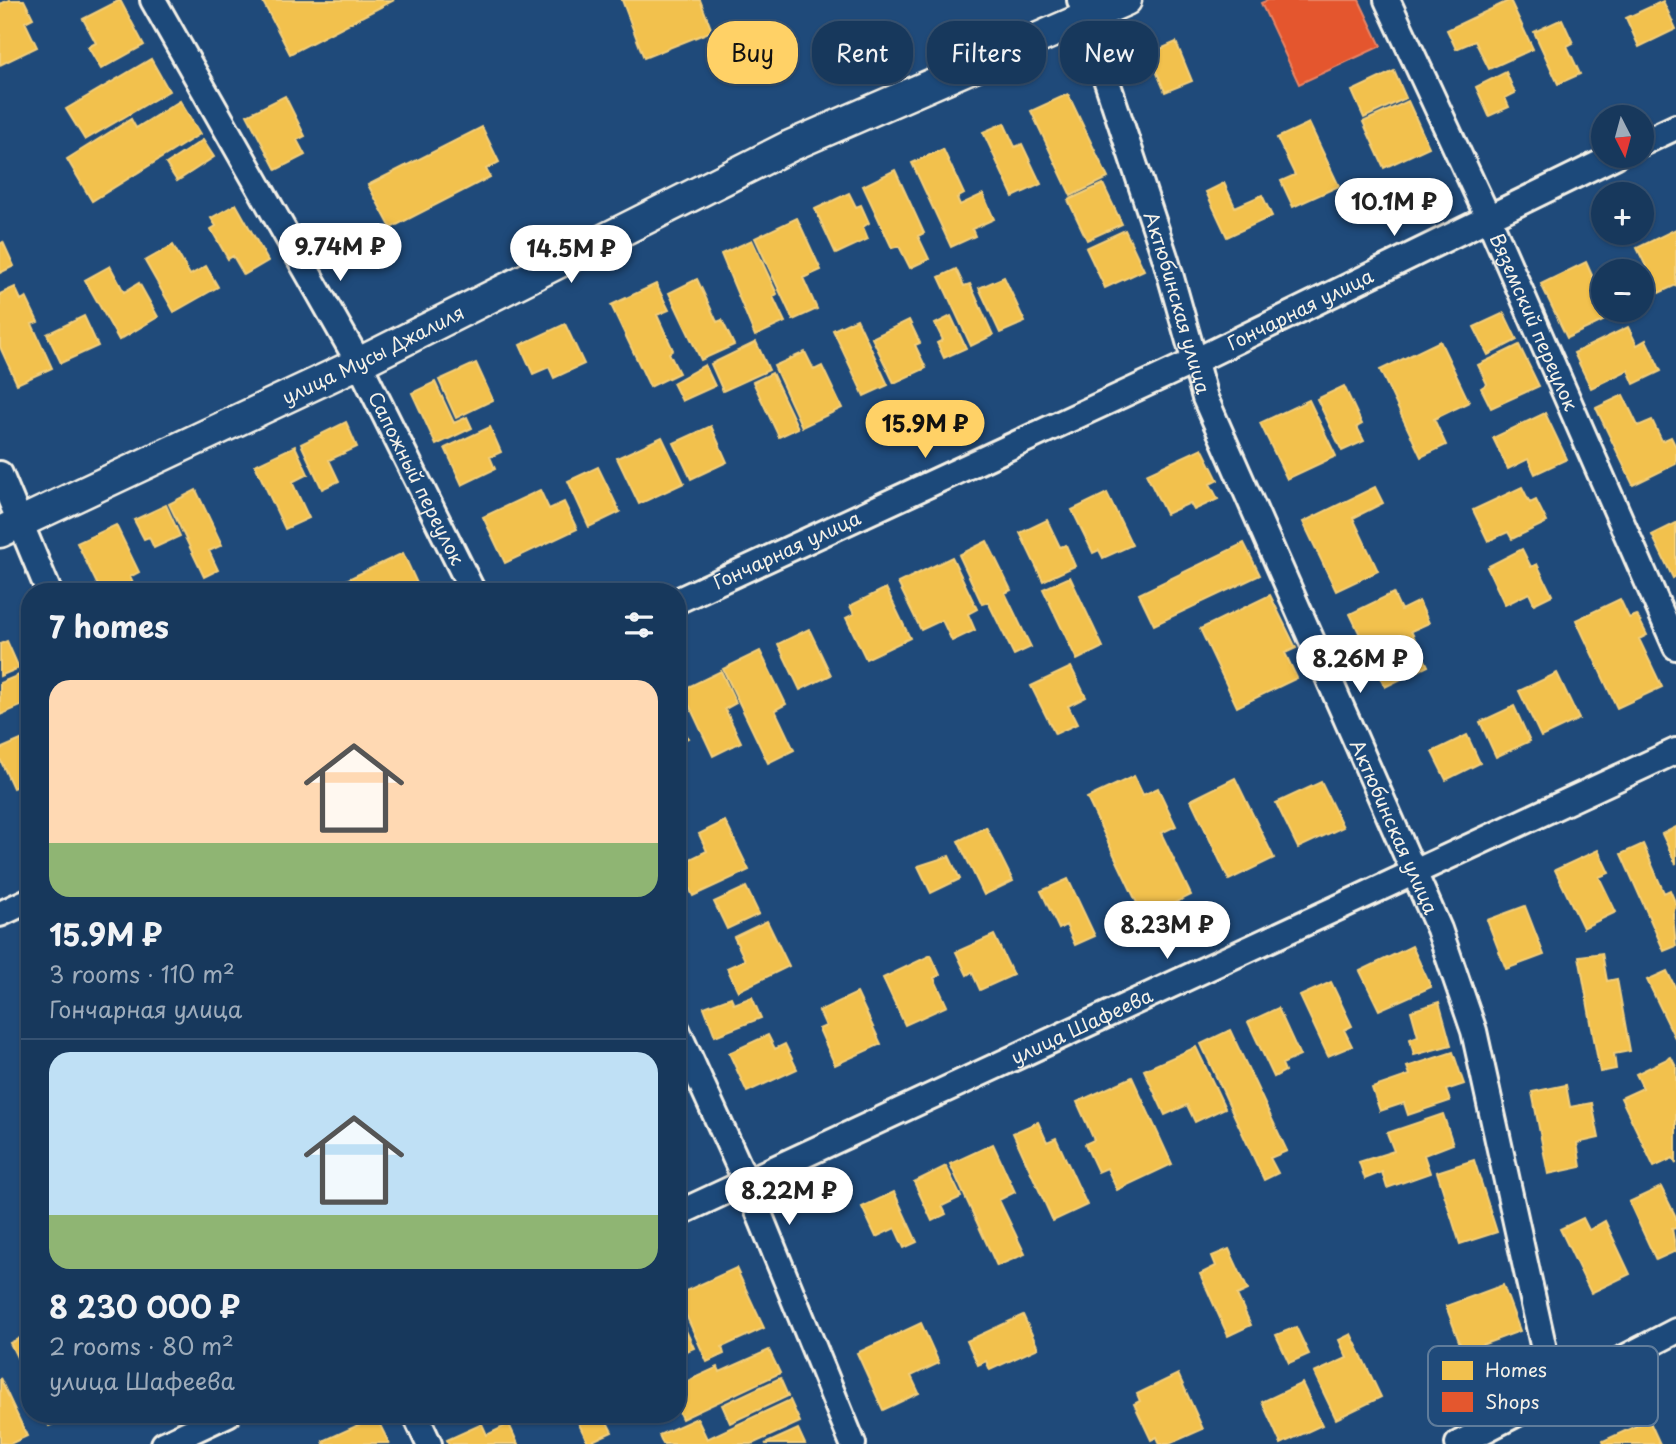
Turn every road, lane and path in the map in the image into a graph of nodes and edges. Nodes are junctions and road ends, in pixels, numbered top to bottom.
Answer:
1 (153, 0) edge
2 (1126, 0) edge
3 (1387, 0) edge
4 (1083, 9) edge
5 (1676, 127) edge
6 (1654, 137) edge
7 (1591, 168) edge
8 (1488, 217) junction
9 (1193, 362) junction
10 (359, 363) junction
11 (0, 474) edge
12 (10, 528) edge
13 (44, 583) edge
14 (469, 583) edge
15 (686, 597) edge
16 (1676, 647) edge
17 (1676, 751) edge
18 (1412, 872) junction
19 (21, 904) edge
20 (0, 915) edge
21 (686, 1050) edge
22 (747, 1184) junction
23 (686, 1210) edge
24 (1676, 1331) edge
25 (1542, 1346) edge
26 (1647, 1346) edge
27 (209, 1423) edge
28 (419, 1423) edge
29 (1493, 1426) edge
30 (164, 1444) edge
31 (429, 1444) edge
32 (853, 1444) edge
33 (1458, 1444) edge

1 - 10 street, Сапожный переулок
2 - 4 street, улица Мусы Джалиля
3 - 8 street, Вяземский переулок
4 - 9 street, Актюбинская улица
4 - 10 street, улица Мусы Джалиля
5 - 6 street
7 - 8 street, Гончарная улица
8 - 9 street, Гончарная улица
8 - 16 street, Вяземский переулок
9 - 15 street, Гончарная улица
9 - 18 street, Актюбинская улица
10 - 12 street, улица Мусы Джалиля
10 - 14 street, Сапожный переулок
11 - 12 street
12 - 13 street
17 - 18 street, улица Шафеева
18 - 22 street, улица Шафеева
18 - 25 street, Актюбинская улица
19 - 20 street
21 - 22 street
22 - 23 street, улица Шафеева
22 - 32 street
24 - 26 street
27 - 30 street
28 - 31 street
29 - 33 street

